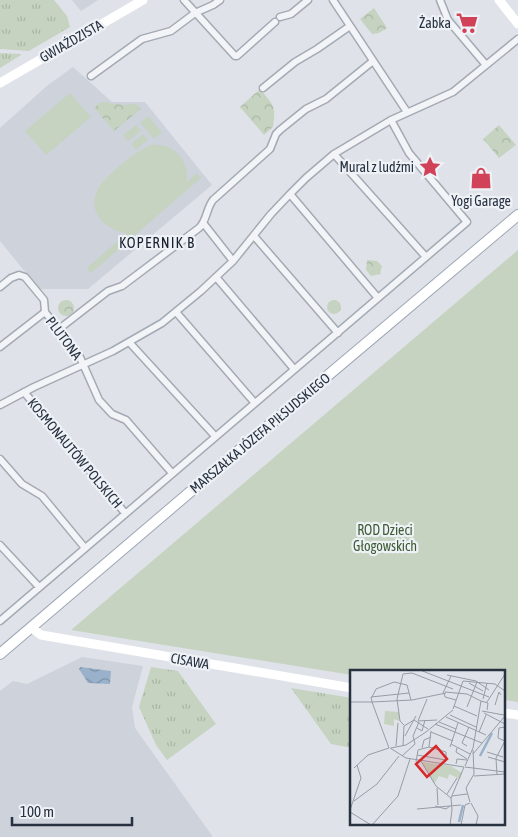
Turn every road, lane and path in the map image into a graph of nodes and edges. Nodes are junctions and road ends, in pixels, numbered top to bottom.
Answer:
1 (143, 0) edge
2 (184, 0) edge
3 (220, 0) edge
4 (308, 0) edge
5 (333, 0) edge
6 (440, 0) edge
7 (499, 0) edge
8 (195, 13) junction
9 (518, 24) edge
10 (350, 26) junction
11 (518, 39) edge
12 (373, 61) junction
13 (486, 65) junction
14 (91, 76) dead end
15 (0, 82) edge
16 (263, 88) dead end
17 (406, 112) junction
18 (390, 120) junction
19 (334, 154) junction
20 (290, 194) junction
21 (518, 215) edge
22 (204, 224) junction
23 (254, 236) junction
24 (426, 257) junction
25 (233, 261) junction
26 (216, 277) junction
27 (0, 286) edge
28 (378, 298) junction
29 (45, 312) junction
30 (176, 312) junction
31 (59, 329) junction
32 (338, 333) junction
33 (129, 342) junction
34 (0, 347) edge
35 (83, 364) junction
36 (294, 369) junction
37 (24, 392) junction
38 (254, 402) junction
39 (0, 405) edge
40 (215, 436) junction
41 (0, 459) edge
42 (172, 473) junction
43 (125, 513) junction
44 (0, 545) edge
45 (85, 548) junction
46 (39, 587) junction
47 (0, 621) edge
48 (32, 628) junction
49 (1, 654) edge
50 (350, 688) edge

1 - 15 street, GWIAŹDZISTA
2 - 8 street
3 - 8 street
4 - 8 street
5 - 10 street
6 - 13 street
7 - 9 street
8 - 14 street
10 - 12 street
10 - 16 street
11 - 13 street, KOSMONAUTÓW POLSKICH
12 - 17 street
12 - 22 street
13 - 17 street, KOSMONAUTÓW POLSKICH
17 - 18 street, KOSMONAUTÓW POLSKICH
18 - 19 street, KOSMONAUTÓW POLSKICH
18 - 24 street, KOSMONAUTÓW POLSKICH
19 - 20 street, KOSMONAUTÓW POLSKICH
19 - 24 street
20 - 23 street, KOSMONAUTÓW POLSKICH
20 - 28 street
21 - 48 main road, MARSZAŁKA JÓZEFA PIŁSUDSKIEGO
22 - 25 street
22 - 31 street
23 - 25 street, KOSMONAUTÓW POLSKICH
23 - 32 street
24 - 28 street, KOSMONAUTÓW POLSKICH
25 - 26 street, KOSMONAUTÓW POLSKICH
26 - 30 street, KOSMONAUTÓW POLSKICH
26 - 36 street
27 - 29 street, PLUTONA
28 - 32 street, KOSMONAUTÓW POLSKICH
29 - 31 street, PLUTONA
29 - 34 street, PLUTONA
30 - 33 street, KOSMONAUTÓW POLSKICH
30 - 38 street
31 - 35 street, PLUTONA
32 - 36 street, KOSMONAUTÓW POLSKICH
33 - 35 street, KOSMONAUTÓW POLSKICH
33 - 40 street
35 - 37 street, KOSMONAUTÓW POLSKICH
35 - 42 street
36 - 38 street, KOSMONAUTÓW POLSKICH
37 - 39 street, KOSMONAUTÓW POLSKICH
37 - 43 street, KOSMONAUTÓW POLSKICH
38 - 40 street, KOSMONAUTÓW POLSKICH
40 - 42 street, KOSMONAUTÓW POLSKICH
41 - 45 street
42 - 43 street, KOSMONAUTÓW POLSKICH
43 - 45 street, KOSMONAUTÓW POLSKICH
44 - 46 street
45 - 46 street, KOSMONAUTÓW POLSKICH
46 - 47 street, KOSMONAUTÓW POLSKICH
48 - 49 main road, MARSZAŁKA JÓZEFA PIŁSUDSKIEGO
48 - 50 street, CISAWA

